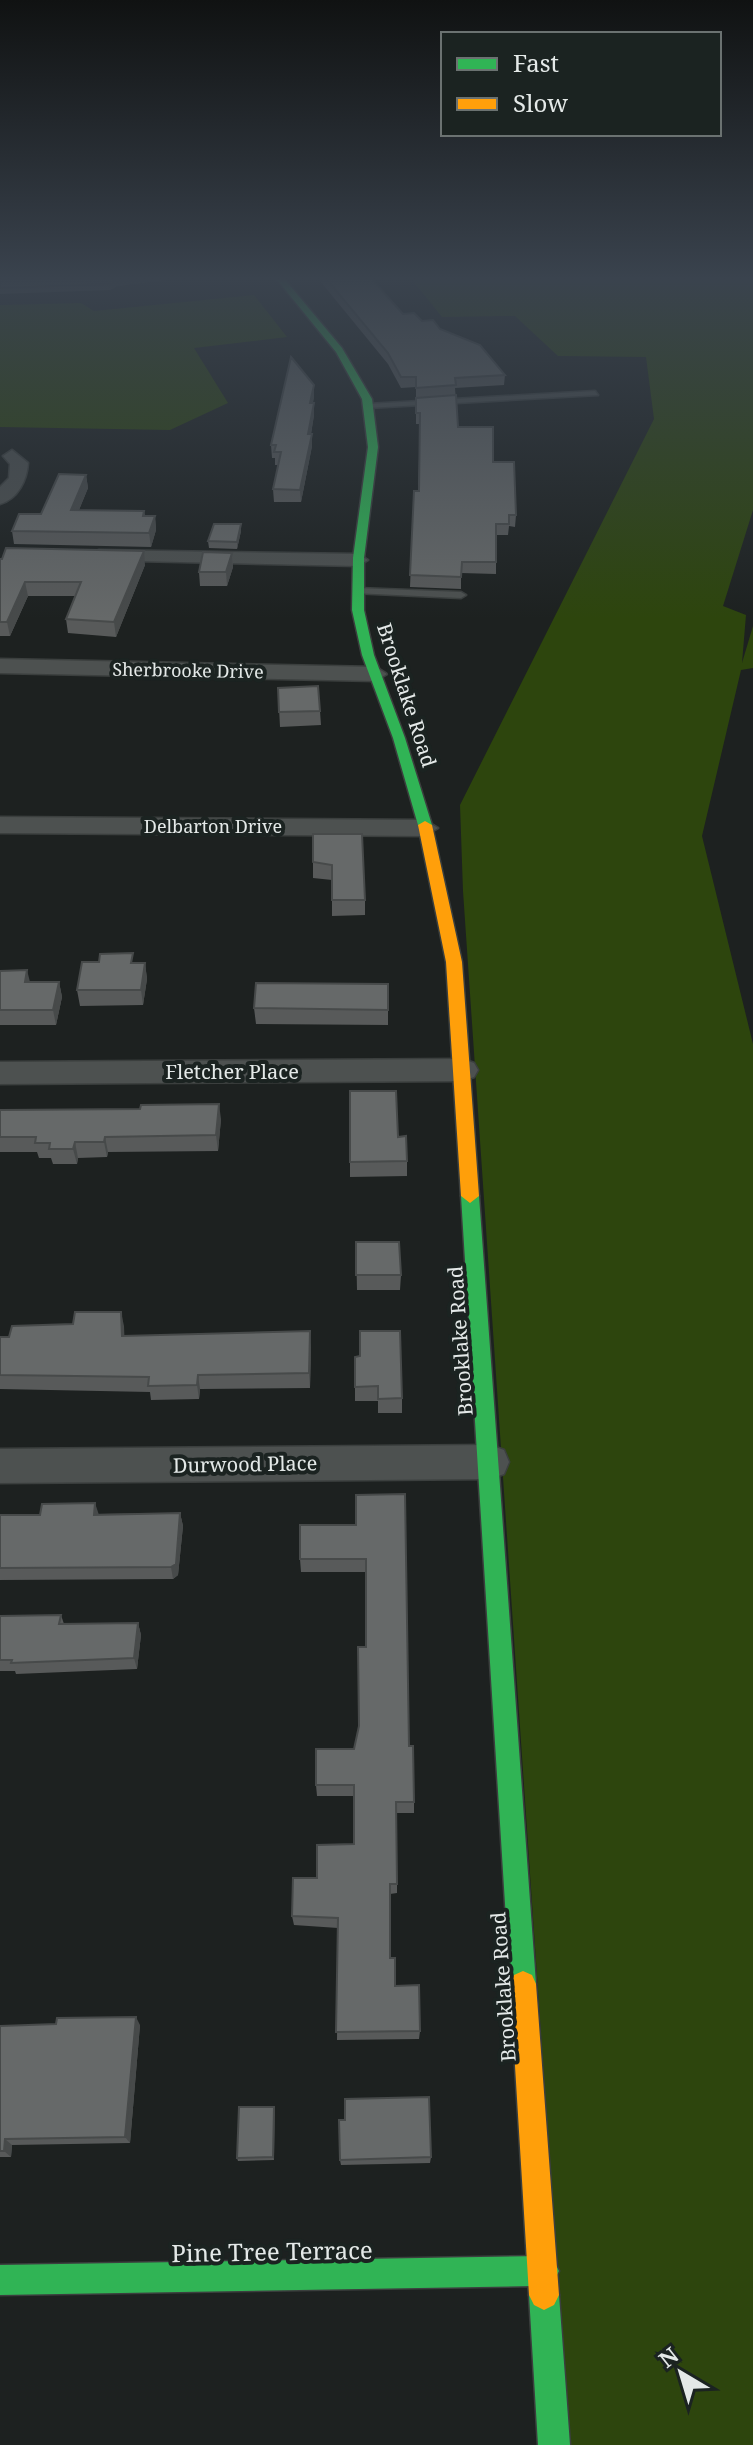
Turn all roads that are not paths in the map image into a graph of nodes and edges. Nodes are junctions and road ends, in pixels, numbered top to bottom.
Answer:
1 (361, 390) edge
2 (595, 393) dead end
3 (368, 406) junction
4 (12, 456) dead end
5 (0, 498) edge
6 (79, 555) edge
7 (358, 560) junction
8 (357, 591) junction
9 (461, 595) dead end
10 (0, 666) edge
11 (376, 674) junction
12 (0, 825) edge
13 (425, 828) junction
14 (463, 1070) junction
15 (0, 1073) edge
16 (490, 1462) junction
17 (0, 1466) edge
18 (544, 2271) junction
19 (0, 2280) edge
20 (554, 2445) edge

1 - 3 street, Brooklake Road
2 - 3 lane
3 - 7 street, Brooklake Road
4 - 5 street
6 - 7 street
7 - 8 street, Brooklake Road
8 - 9 lane
8 - 11 street, Brooklake Road
10 - 11 street, Sherbrooke Drive
11 - 13 street, Brooklake Road
12 - 13 street, Delbarton Drive
13 - 14 street, Brooklake Road
14 - 15 street, Fletcher Place
14 - 16 street, Brooklake Road
16 - 17 street, Durwood Place
16 - 18 street, Brooklake Road
18 - 19 street, Pine Tree Terrace
18 - 20 street, Brooklake Road

